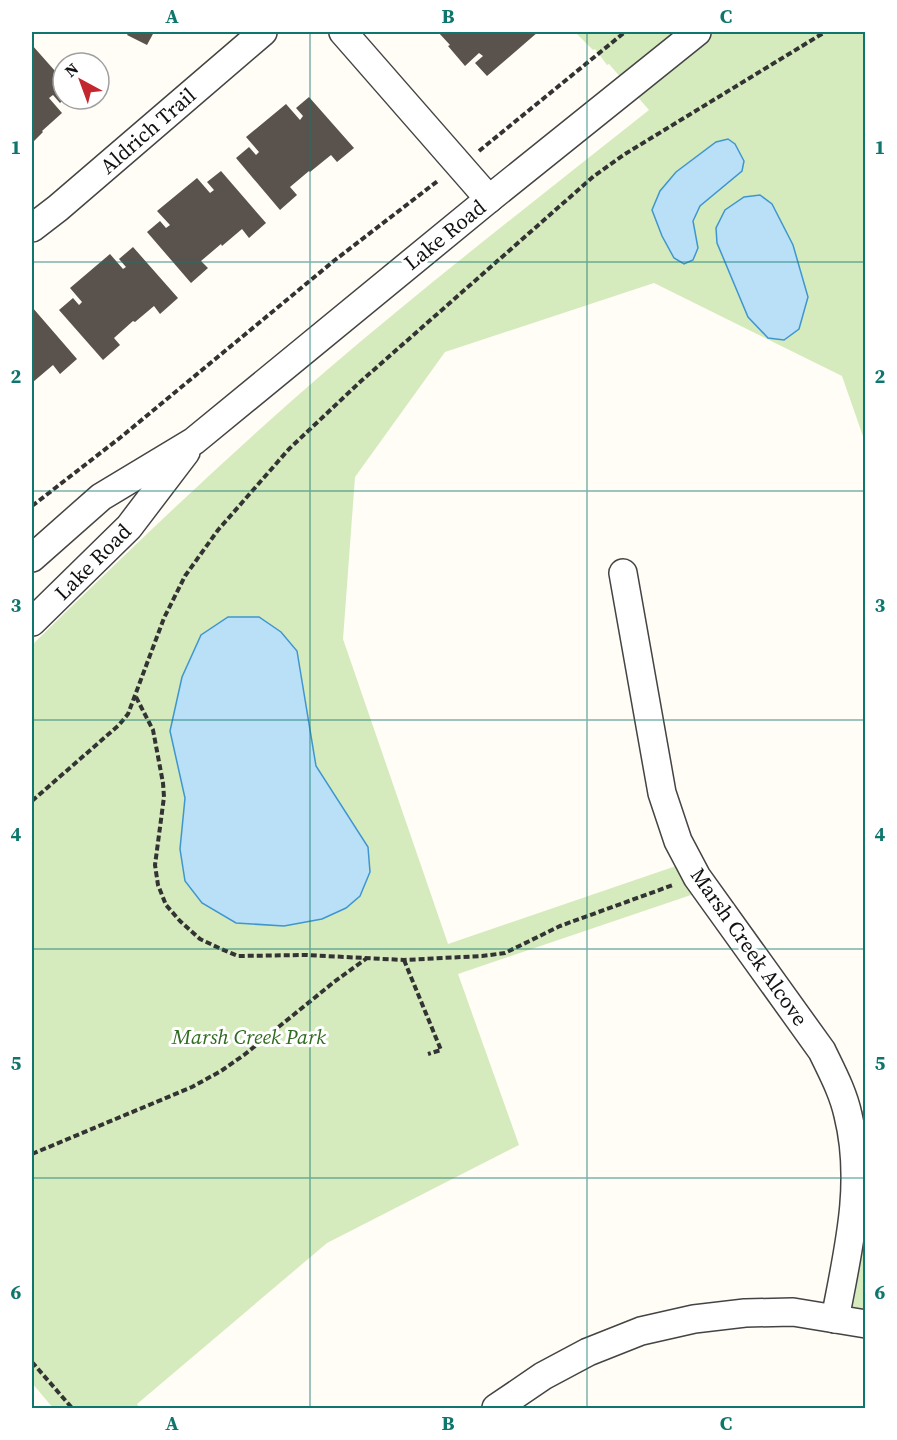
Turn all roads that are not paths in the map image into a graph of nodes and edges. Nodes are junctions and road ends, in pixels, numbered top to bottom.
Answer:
1 (263, 32) edge
2 (343, 32) edge
3 (697, 32) edge
4 (489, 199) junction
5 (32, 228) edge
6 (194, 441) junction
7 (32, 558) edge
8 (623, 573) dead end
9 (32, 622) edge
10 (835, 1319) junction
11 (866, 1324) edge
12 (496, 1408) edge

1 - 5 street, Aldrich Trail
2 - 4 street
3 - 4 street, Lake Road
4 - 6 street, Lake Road
6 - 7 street, Lake Road
6 - 9 street, Lake Road
8 - 10 street, Marsh Creek Alcove
10 - 11 street
10 - 12 street

